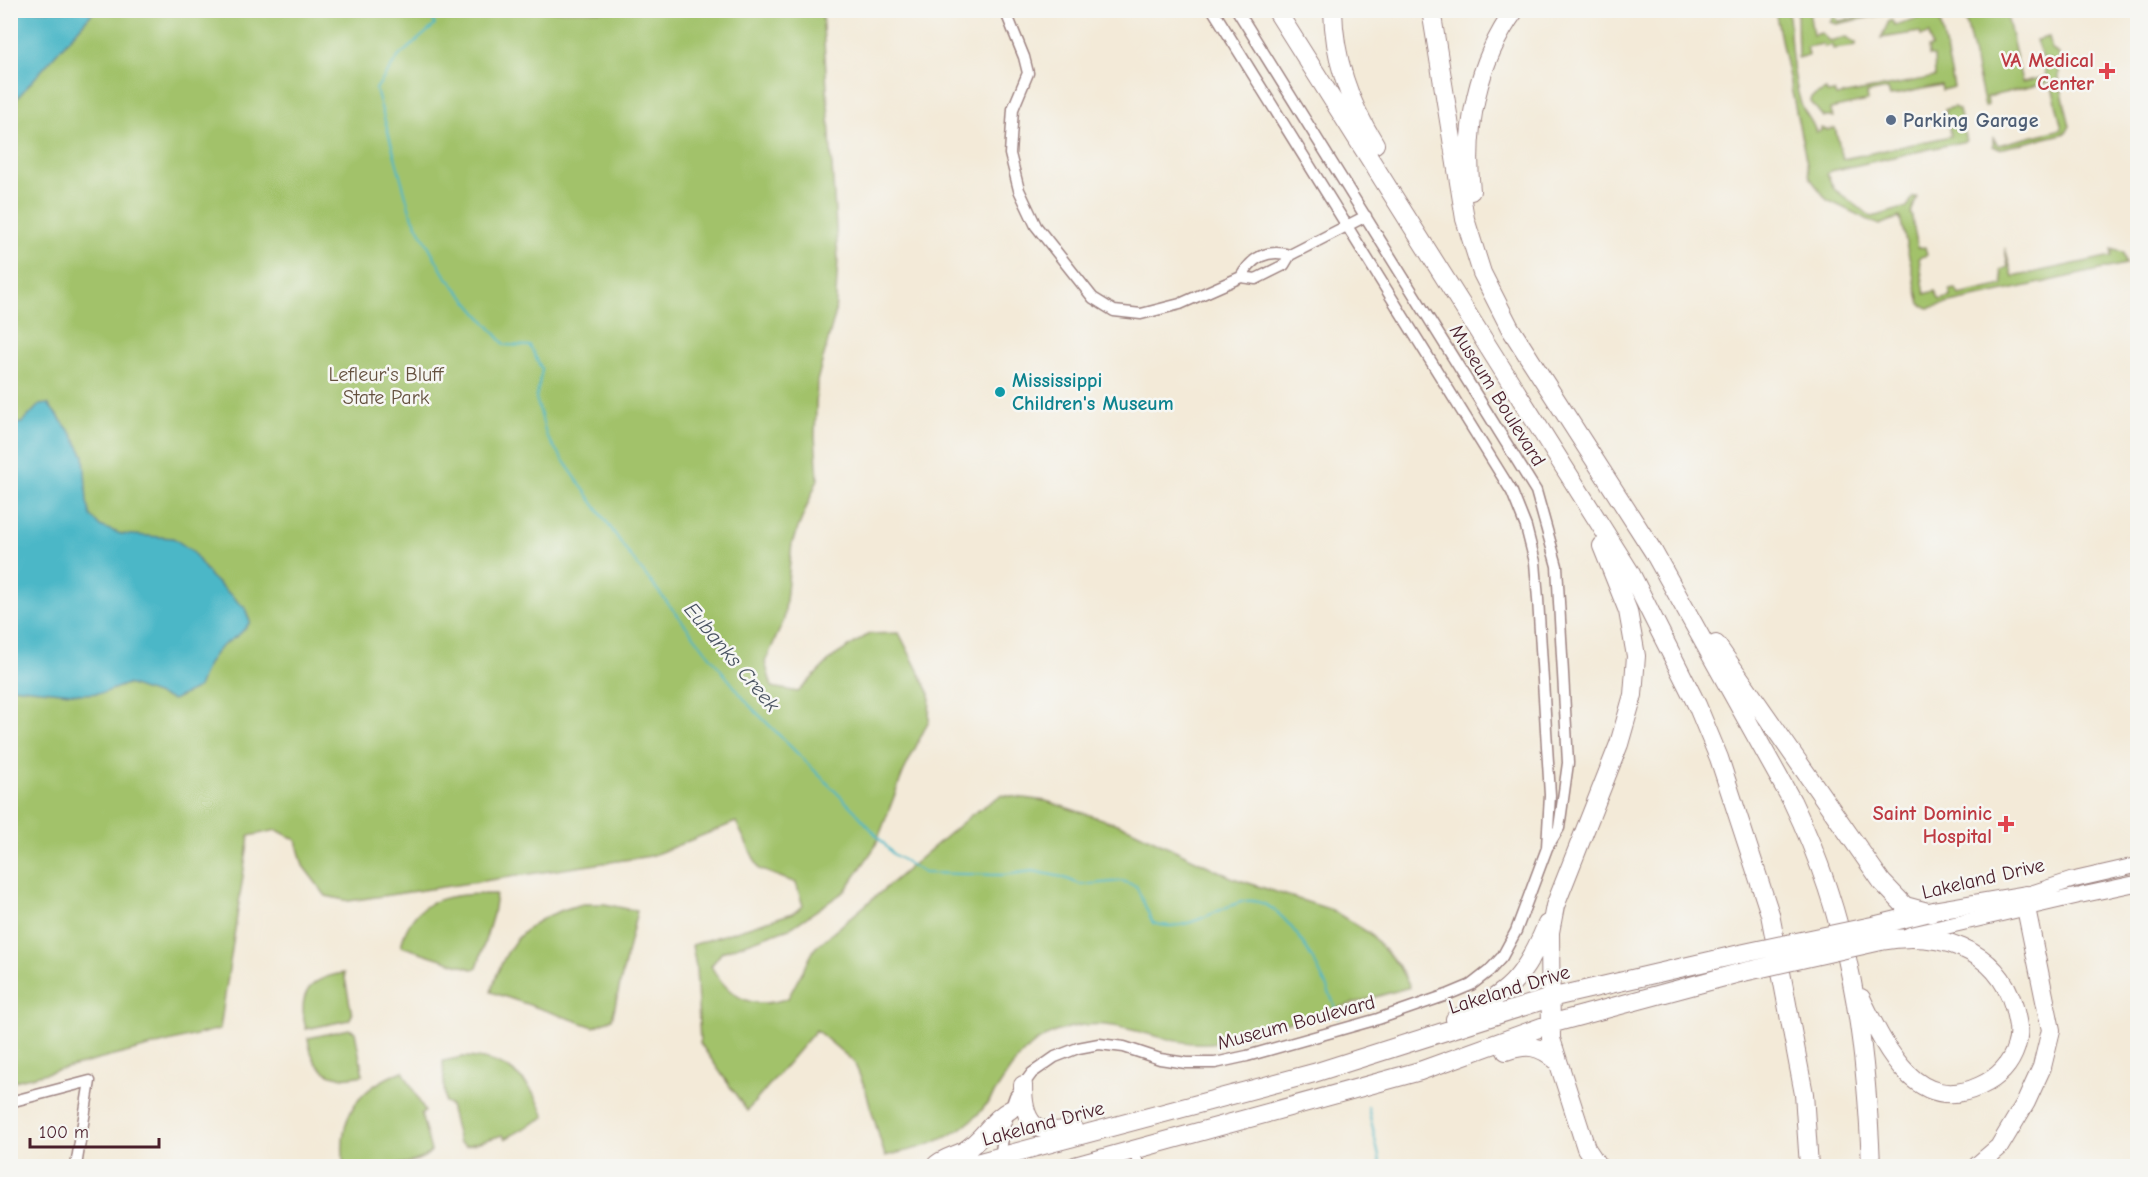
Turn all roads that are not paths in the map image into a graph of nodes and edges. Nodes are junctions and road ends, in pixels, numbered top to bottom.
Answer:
1 (1005, 10) edge
2 (1213, 10) edge
3 (1237, 10) edge
4 (1276, 10) edge
5 (1333, 10) edge
6 (1431, 10) edge
7 (1515, 10) edge
8 (1366, 216) junction
9 (1348, 227) junction
10 (1290, 255) junction
11 (1241, 277) junction
12 (1500, 431) junction
13 (1580, 435) junction
14 (1483, 442) junction
15 (1576, 487) junction
16 (1653, 551) junction
17 (1560, 614) junction
18 (1540, 617) junction
19 (1697, 705) junction
20 (1547, 848) junction
21 (2138, 865) edge
22 (2138, 883) edge
23 (2026, 901) junction
24 (1555, 906) junction
25 (1930, 913) junction
26 (1879, 933) junction
27 (1903, 937) junction
28 (1854, 983) junction
29 (1551, 998) junction
30 (1550, 1024) junction
31 (1398, 1047) junction
32 (1556, 1060) junction
33 (1420, 1071) junction
34 (1023, 1085) junction
35 (10, 1102) edge
36 (1010, 1110) junction
37 (1122, 1125) junction
38 (1137, 1159) edge
39 (1000, 1162) edge
40 (76, 1167) edge
41 (935, 1167) edge
42 (965, 1167) edge
43 (1076, 1167) edge
44 (1598, 1167) edge
45 (1809, 1167) edge
46 (1871, 1167) edge
47 (1977, 1167) edge

1 - 11 street
2 - 9 street, Museum Boulevard
3 - 8 street, Museum Boulevard
4 - 15 highway
5 - 19 highway
6 - 13 highway
7 - 13 highway
8 - 9 street
8 - 12 street, Museum Boulevard
9 - 10 street
9 - 14 street, Museum Boulevard
10 - 11 street
10 - 11 street
12 - 14 street
12 - 17 street, Museum Boulevard
13 - 16 highway
14 - 18 street, Museum Boulevard
15 - 19 highway
15 - 24 highway
16 - 25 highway
16 - 28 highway
17 - 18 street
17 - 20 street, Museum Boulevard
18 - 20 street, Museum Boulevard
19 - 45 highway
20 - 34 street, Museum Boulevard
21 - 23 main road, Lakeland Drive
22 - 23 main road, Lakeland Drive
23 - 25 highway, Lakeland Drive
23 - 27 main road, Lakeland Drive
23 - 47 highway
24 - 29 highway
24 - 31 highway
25 - 26 highway, Lakeland Drive
26 - 27 highway, Lakeland Drive
26 - 29 highway, Lakeland Drive, bridge
26 - 30 highway, Lakeland Drive, bridge
27 - 28 highway
28 - 46 highway
29 - 30 highway
29 - 31 highway, Lakeland Drive
30 - 32 highway
30 - 33 highway, Lakeland Drive
31 - 37 highway, Lakeland Drive
32 - 33 highway
32 - 44 highway
33 - 38 highway, Lakeland Drive
34 - 36 street, Museum Boulevard
34 - 37 highway
35 - 40 street
36 - 39 street, Museum Boulevard
36 - 41 highway
37 - 38 highway
37 - 39 highway, Lakeland Drive
38 - 43 highway, Lakeland Drive
39 - 42 highway, Lakeland Drive

